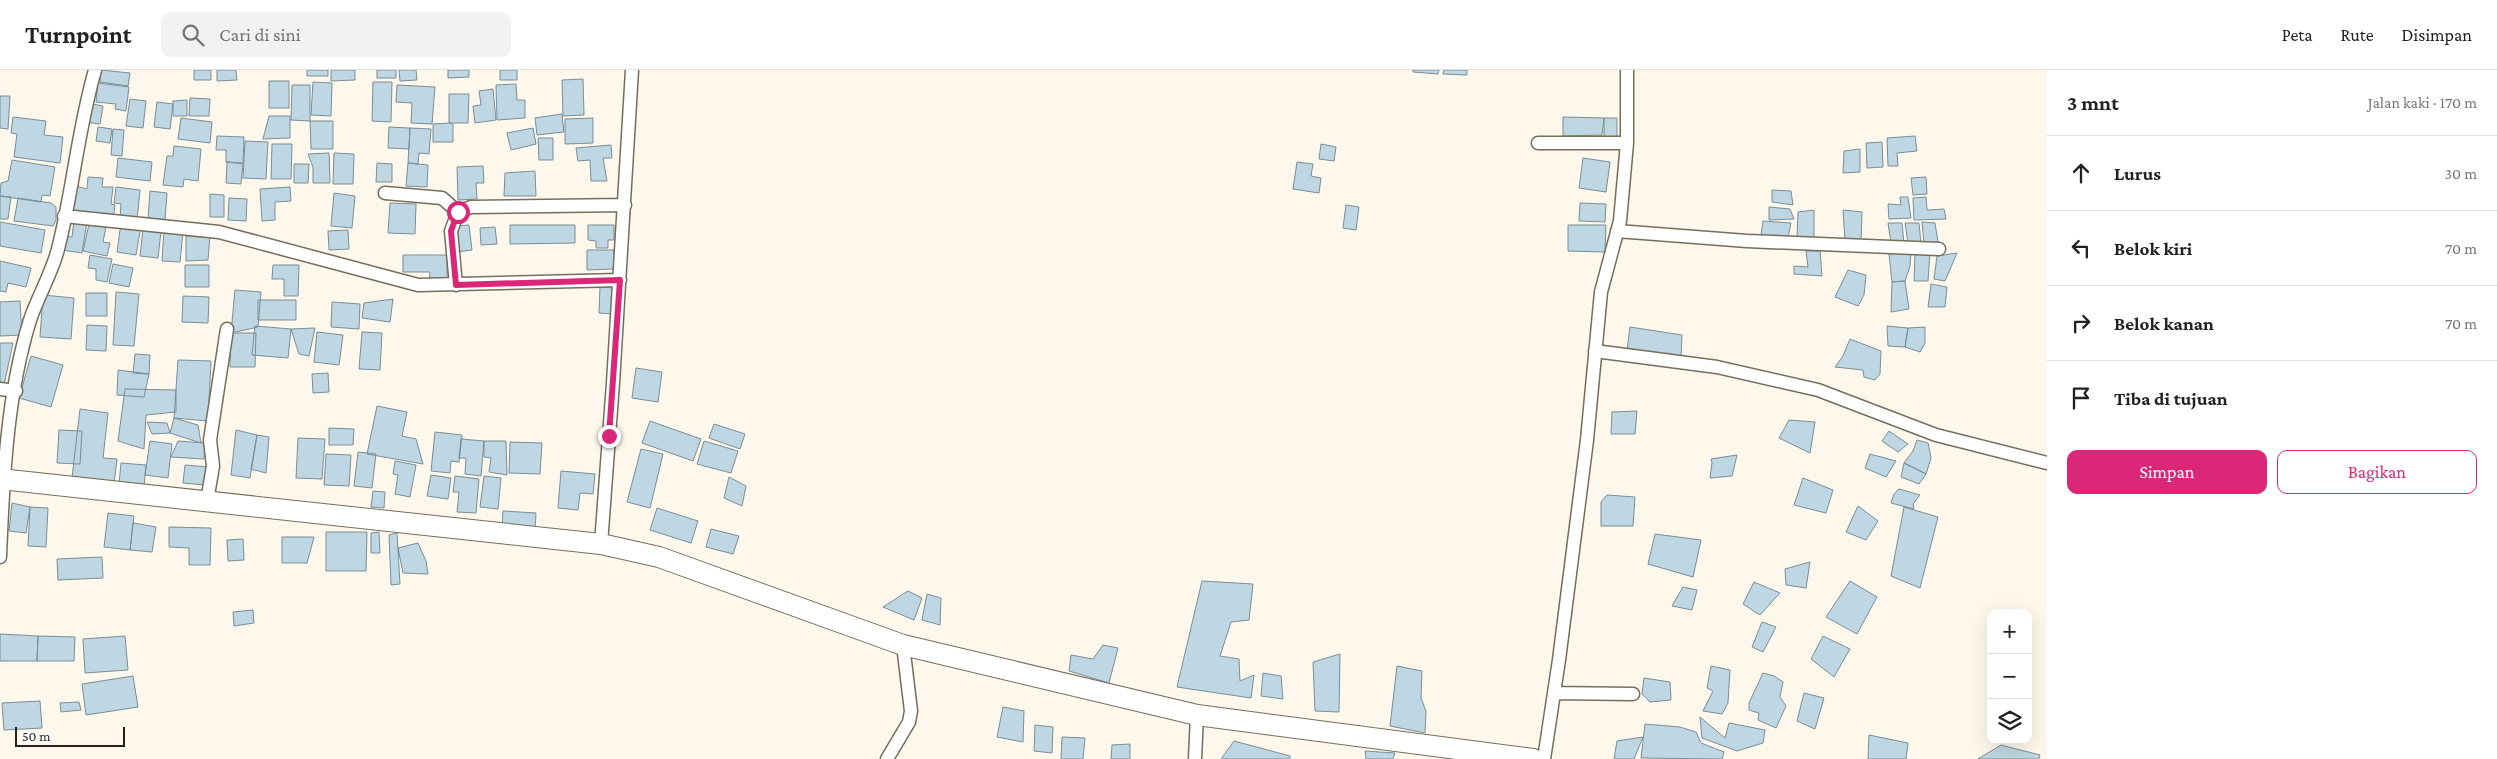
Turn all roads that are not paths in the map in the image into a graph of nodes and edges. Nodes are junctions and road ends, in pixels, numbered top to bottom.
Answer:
1 (95, 70) edge
2 (632, 70) edge
3 (1627, 70) edge
4 (1538, 143) dead end
5 (1627, 143) junction
6 (385, 193) dead end
7 (625, 205) junction
8 (458, 212) junction
9 (64, 216) junction
10 (1617, 231) junction
11 (1940, 249) dead end
12 (620, 280) junction
13 (456, 285) junction
14 (227, 330) dead end
15 (1595, 351) junction
16 (0, 389) edge
17 (16, 391) junction
18 (2047, 463) edge
19 (2, 479) edge
20 (207, 502) junction
21 (601, 544) junction
22 (0, 557) edge
23 (902, 645) junction
24 (1554, 693) junction
25 (1633, 694) dead end
26 (1197, 715) junction
27 (887, 759) edge
28 (1195, 759) edge
29 (1533, 759) edge
30 (1544, 759) edge

1 - 9 street
2 - 7 street
3 - 5 street
4 - 5 street
5 - 10 street
6 - 8 street
7 - 8 street
7 - 12 street
8 - 13 street
9 - 13 street
9 - 17 street
10 - 11 street
10 - 15 street
12 - 13 street
12 - 21 street
14 - 20 street
15 - 18 street
15 - 24 street
16 - 17 street
17 - 19 street
19 - 20 main road
19 - 22 street
20 - 21 main road
21 - 23 main road
23 - 26 main road
23 - 27 street
24 - 25 street
24 - 30 street
26 - 28 street
26 - 29 main road

